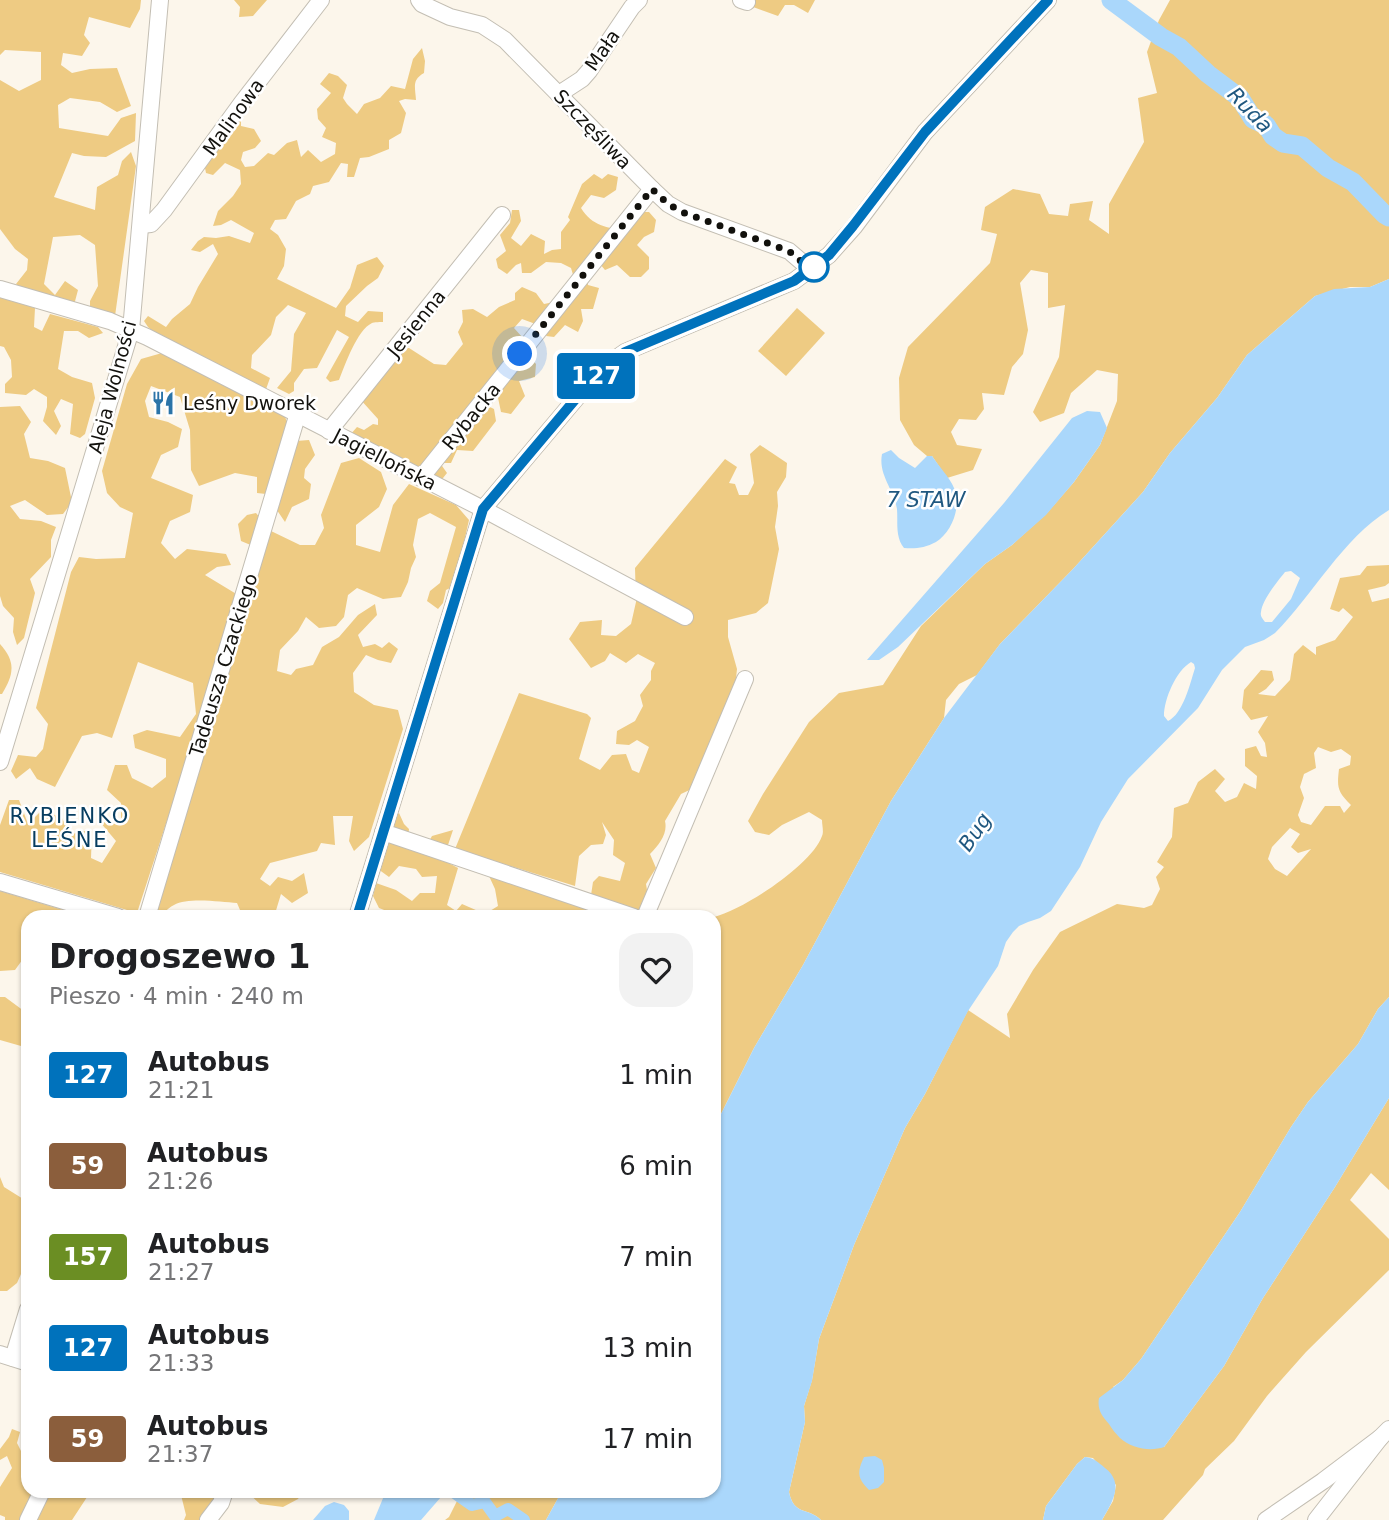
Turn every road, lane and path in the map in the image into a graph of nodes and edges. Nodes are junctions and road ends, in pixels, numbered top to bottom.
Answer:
1 (160, 0) edge
2 (321, 0) edge
3 (419, 0) edge
4 (639, 0) edge
5 (1048, 0) edge
6 (559, 94) junction
7 (652, 189) junction
8 (502, 215) dead end
9 (141, 225) junction
10 (810, 269) junction
11 (0, 289) edge
12 (131, 330) junction
13 (298, 413) junction
14 (329, 430) junction
15 (421, 478) junction
16 (483, 509) junction
17 (685, 617) dead end
18 (745, 679) dead end
19 (0, 762) edge
20 (383, 832) junction
21 (0, 882) edge
22 (94, 910) edge
23 (149, 910) edge
24 (359, 910) edge
25 (613, 910) edge
26 (648, 910) edge
27 (21, 1334) edge
28 (14, 1359) edge
29 (1384, 1434) edge
30 (39, 1498) edge
31 (223, 1498) edge
32 (28, 1520) edge
33 (208, 1520) edge
34 (1266, 1520) edge
35 (1316, 1520) edge

1 - 9 street, Aleja Wolności
2 - 9 street, Malinowa
3 - 6 street, Szczęśliwa
4 - 6 street, Mała
5 - 10 street
6 - 7 street, Szczęśliwa
7 - 10 street, Szczęśliwa
7 - 15 street, Rybacka
8 - 14 street, Jesienna
9 - 12 street, Aleja Wolności
10 - 16 street
11 - 12 street, Jagiellońska
12 - 13 street, Jagiellońska
12 - 19 street, Aleja Wolności
13 - 14 street, Jagiellońska
13 - 23 street, Tadeusza Czackiego
14 - 15 street, Jagiellońska
15 - 16 street, Jagiellońska
16 - 17 street, Jagiellońska
16 - 20 street
18 - 26 street
20 - 24 street
20 - 25 street
21 - 22 street
27 - 28 street
29 - 34 street
29 - 35 street
30 - 32 street
31 - 33 street

